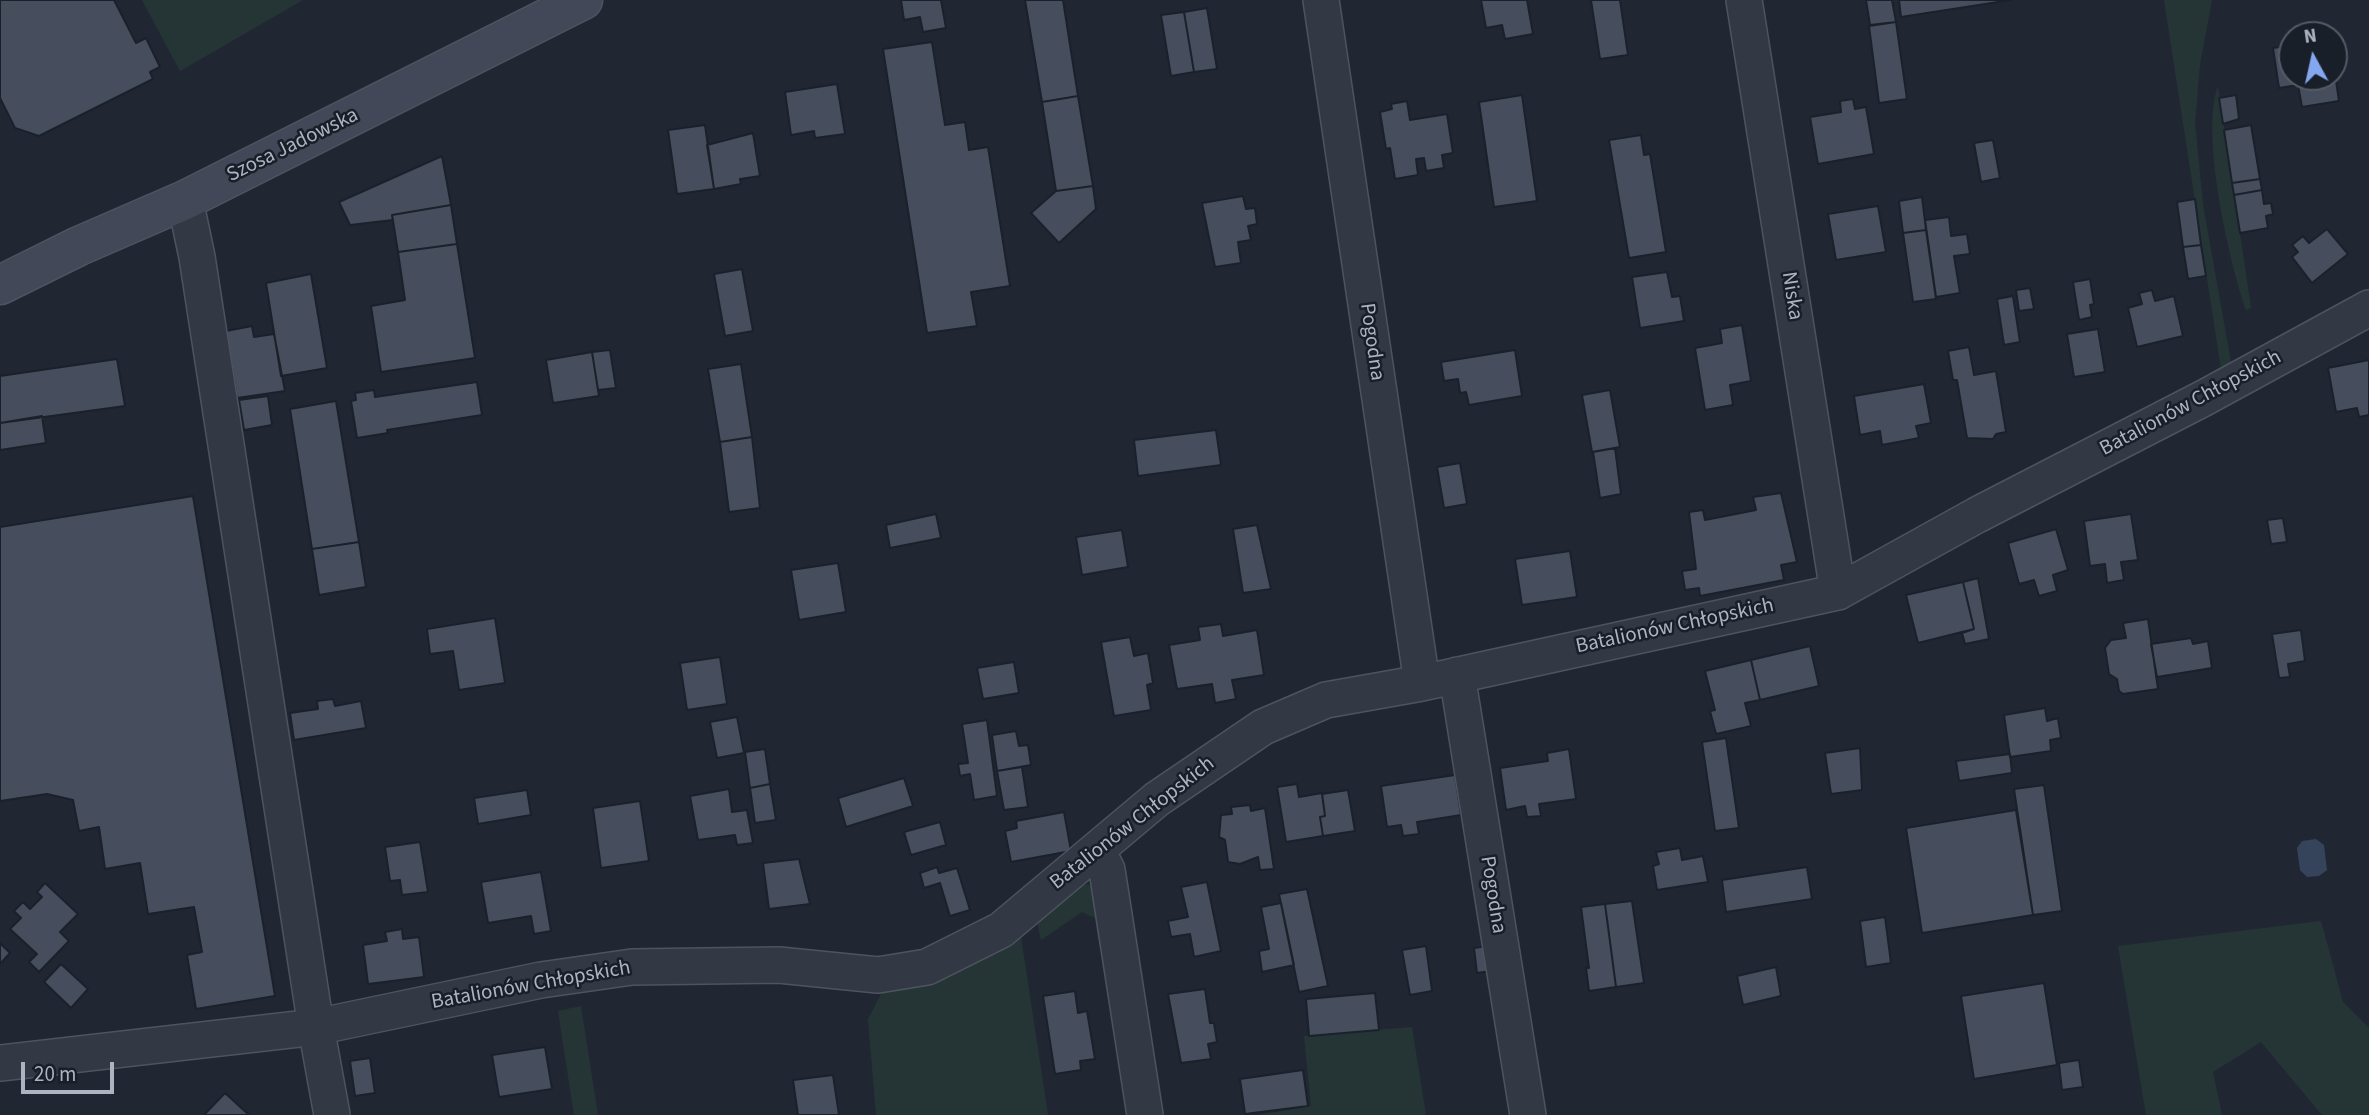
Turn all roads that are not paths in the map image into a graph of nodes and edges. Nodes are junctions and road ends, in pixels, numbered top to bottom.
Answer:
1 (583, 0) edge
2 (1321, 0) edge
3 (1744, 0) edge
4 (185, 200) junction
5 (0, 285) edge
6 (2369, 308) edge
7 (1838, 592) junction
8 (1457, 675) junction
9 (1422, 683) junction
10 (1097, 850) junction
11 (316, 1027) junction
12 (0, 1063) edge
13 (332, 1115) edge
14 (1145, 1115) edge
15 (1528, 1115) edge

1 - 4 main road, Szosa Jadowska
2 - 9 street, Pogodna
3 - 7 street, Niska
4 - 5 main road, Szosa Jadowska
4 - 11 street
6 - 7 street, Batalionów Chłopskich
7 - 8 street, Batalionów Chłopskich
8 - 9 street, Batalionów Chłopskich
8 - 15 street, Pogodna
9 - 10 street, Batalionów Chłopskich
10 - 11 street, Batalionów Chłopskich
10 - 14 street
11 - 12 street, Batalionów Chłopskich
11 - 13 street

